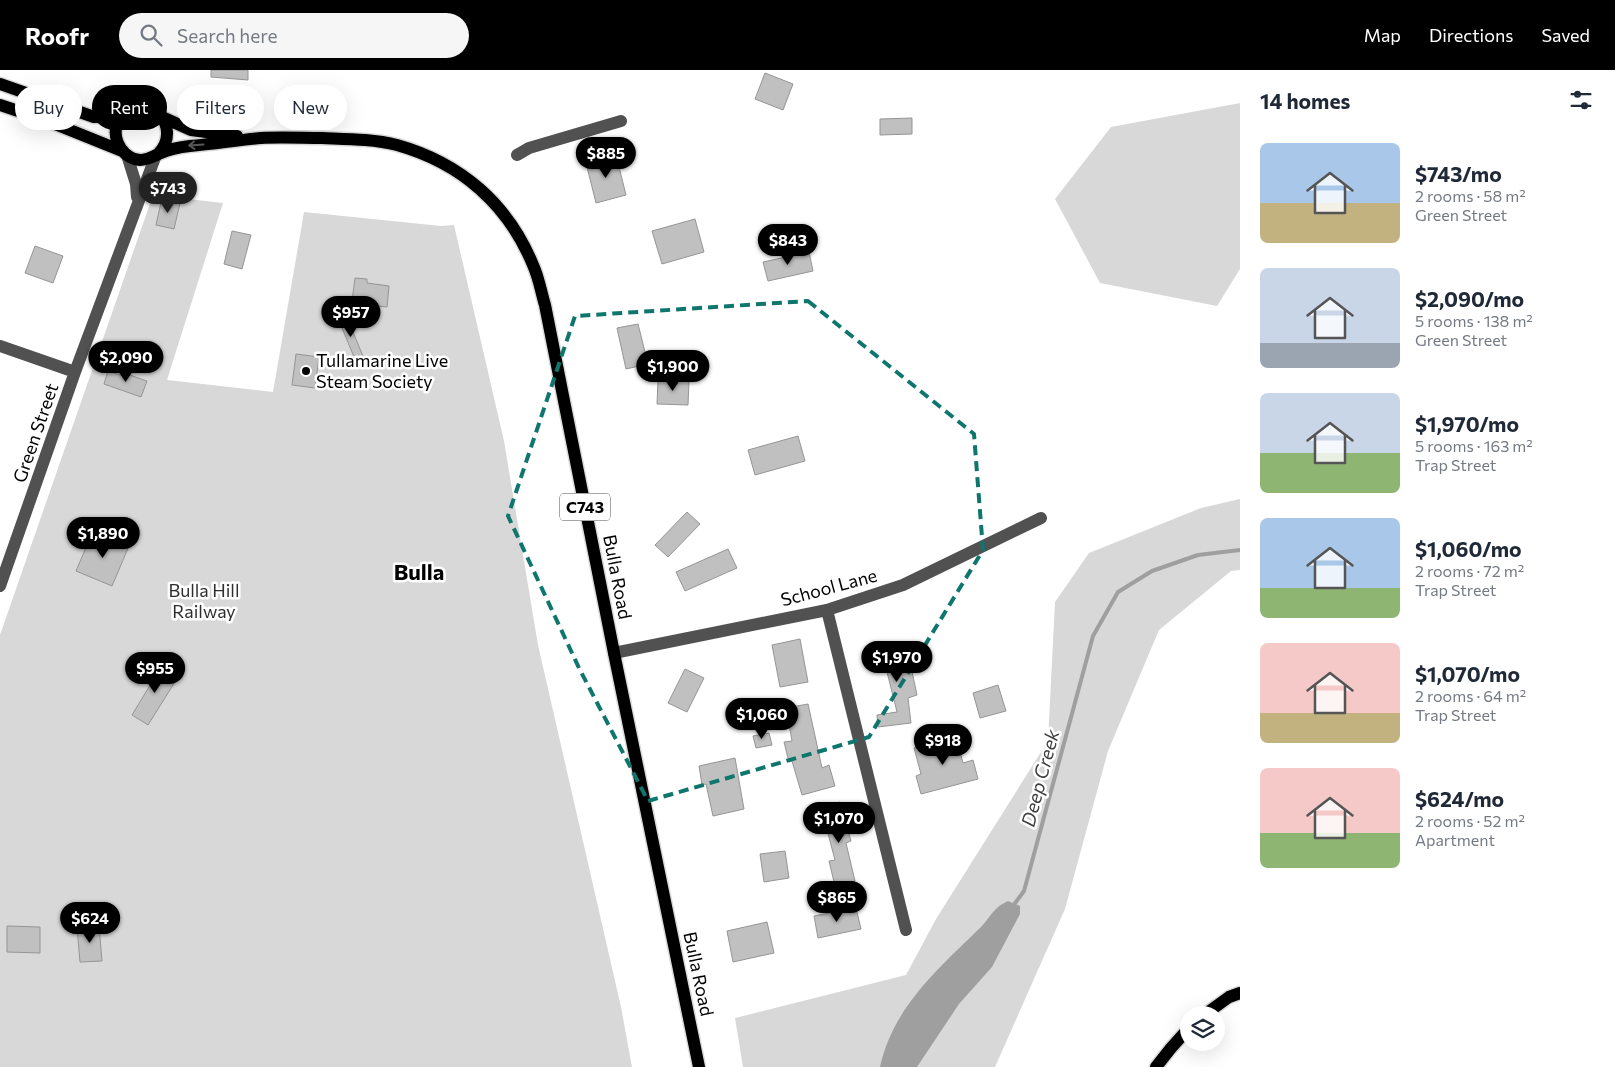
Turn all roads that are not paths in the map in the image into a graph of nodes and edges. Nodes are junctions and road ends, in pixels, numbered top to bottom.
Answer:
1 (0, 84) edge
2 (0, 105) edge
3 (92, 116) edge
4 (167, 119) edge
5 (621, 121) dead end
6 (116, 130) edge
7 (166, 130) edge
8 (262, 138) junction
9 (124, 153) junction
10 (157, 154) junction
11 (517, 155) dead end
12 (136, 207) junction
13 (0, 346) edge
14 (75, 372) junction
15 (1041, 518) dead end
16 (3, 569) edge
17 (0, 586) edge
18 (827, 610) junction
19 (614, 653) junction
20 (906, 930) dead end
21 (1240, 993) edge
22 (1216, 1006) edge
23 (1180, 1038) edge
24 (699, 1067) edge
25 (1156, 1067) edge

1 - 3 main road, C743
2 - 9 main road, C743
4 - 8 main road, Bulla Road / C743
5 - 11 street
6 - 9 main road
7 - 10 main road
8 -> 10 main road, Bulla Road / C743
8 - 19 main road, Bulla Road / C743
9 - 10 main road, C743
9 - 12 street, Green Street
10 - 12 street, Green Street
12 - 14 street, Green Street
13 - 14 street
14 - 16 street, Green Street
15 - 18 street, School Lane
16 - 17 street, Green Street
18 - 19 street, School Lane
18 - 20 street
19 - 24 main road, Bulla Road / C743
21 - 22 main road
23 - 25 main road

